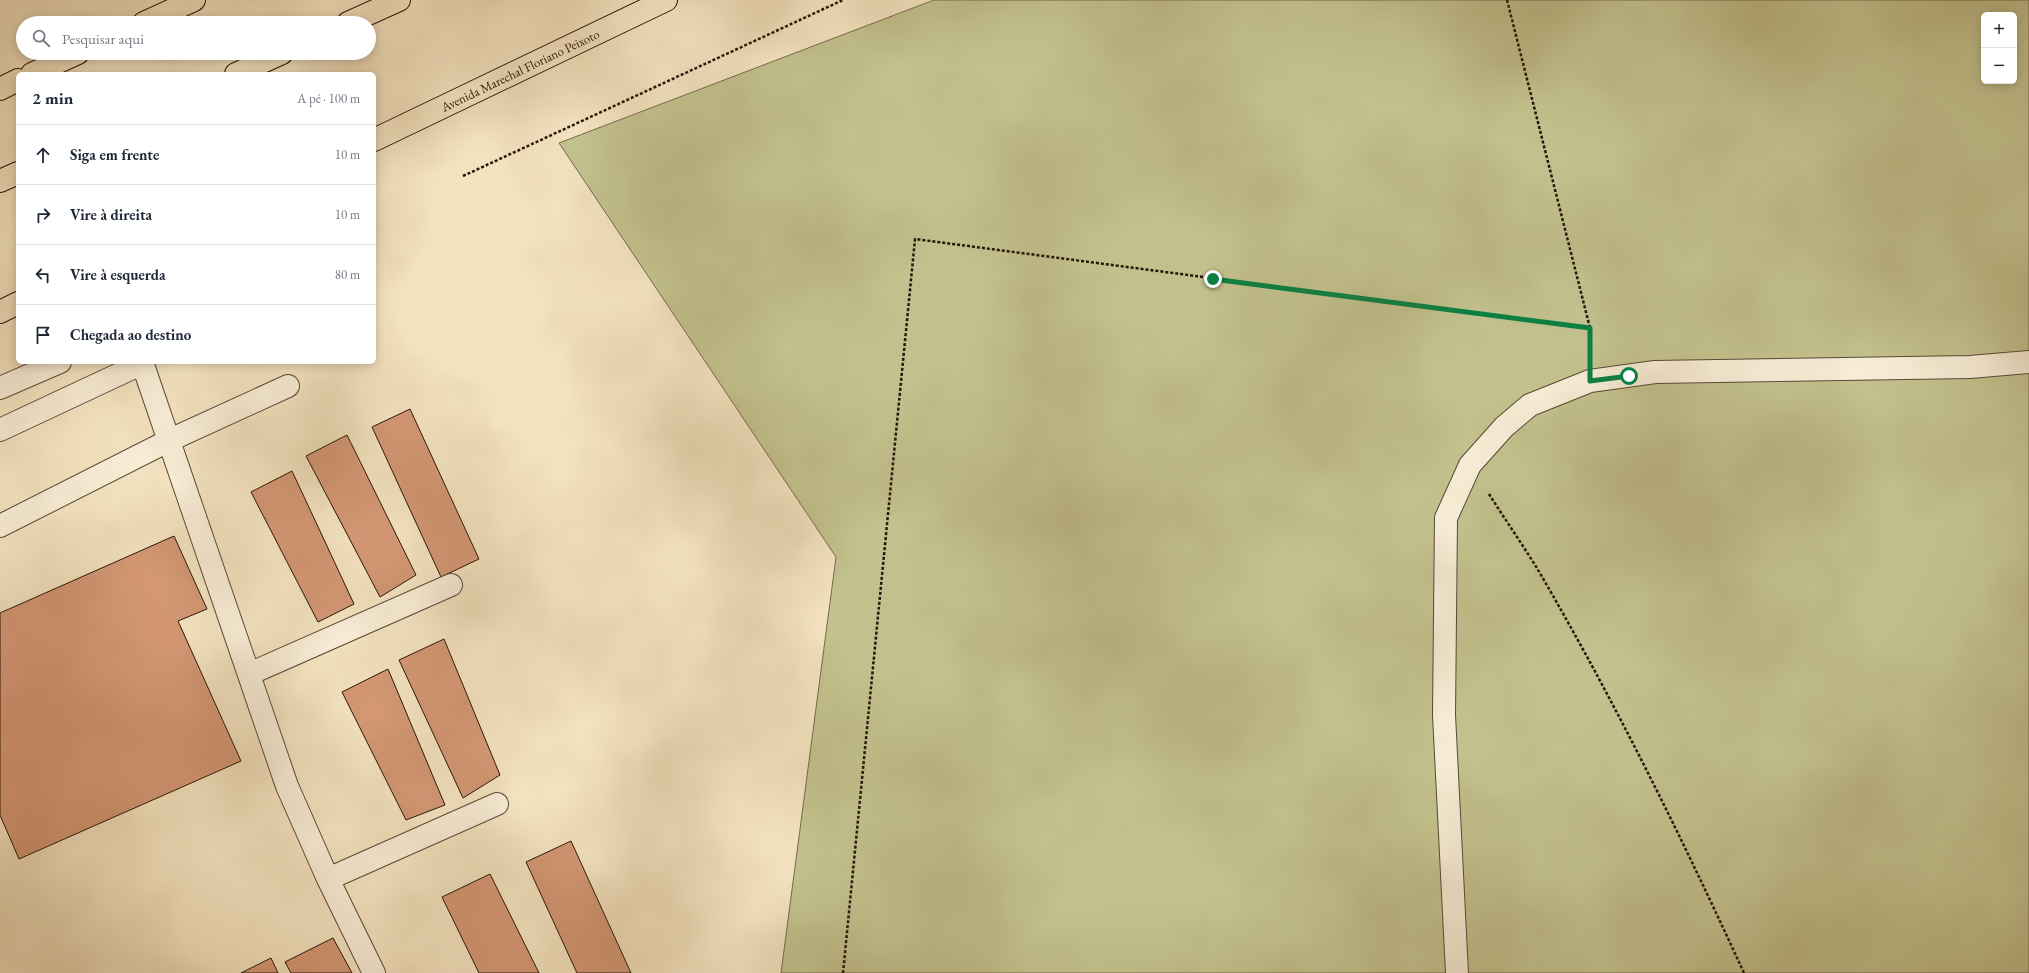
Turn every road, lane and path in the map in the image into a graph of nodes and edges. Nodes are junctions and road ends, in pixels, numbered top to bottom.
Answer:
1 (194, 0) edge
2 (399, 0) edge
3 (666, 0) edge
4 (843, 0) edge
5 (1507, 0) edge
6 (159, 16) edge
7 (364, 16) edge
8 (63, 60) edge
9 (267, 60) edge
10 (36, 72) edge
11 (240, 72) edge
12 (16, 81) edge
13 (0, 89) edge
14 (376, 139) edge
15 (16, 174) edge
16 (463, 176) dead end
17 (0, 181) edge
18 (16, 304) edge
19 (0, 312) edge
20 (1590, 328) junction
21 (2029, 362) edge
22 (55, 364) edge
23 (140, 364) edge
24 (142, 364) edge
25 (1590, 381) junction
26 (288, 386) dead end
27 (0, 388) edge
28 (0, 430) edge
29 (170, 440) junction
30 (1470, 465) junction
31 (0, 526) edge
32 (451, 585) dead end
33 (249, 674) junction
34 (497, 804) dead end
35 (328, 879) junction
36 (374, 973) edge
37 (843, 973) edge
38 (1457, 973) edge
39 (1744, 973) edge

1 - 6 main road
2 - 7 main road
3 - 14 main road, Avenida Marechal Floriano Peixoto
4 - 16 path
5 - 20 path
8 - 10 main road
9 - 11 main road
12 - 13 main road
15 - 17 main road
18 - 19 main road
20 - 25 path
20 - 37 path
21 - 25 street
22 - 27 street
23 - 28 street
24 - 29 street
25 - 30 street
26 - 29 street
29 - 31 street
29 - 33 street
30 - 38 street
30 - 39 path
32 - 33 street
33 - 35 street
34 - 35 street
35 - 36 street

